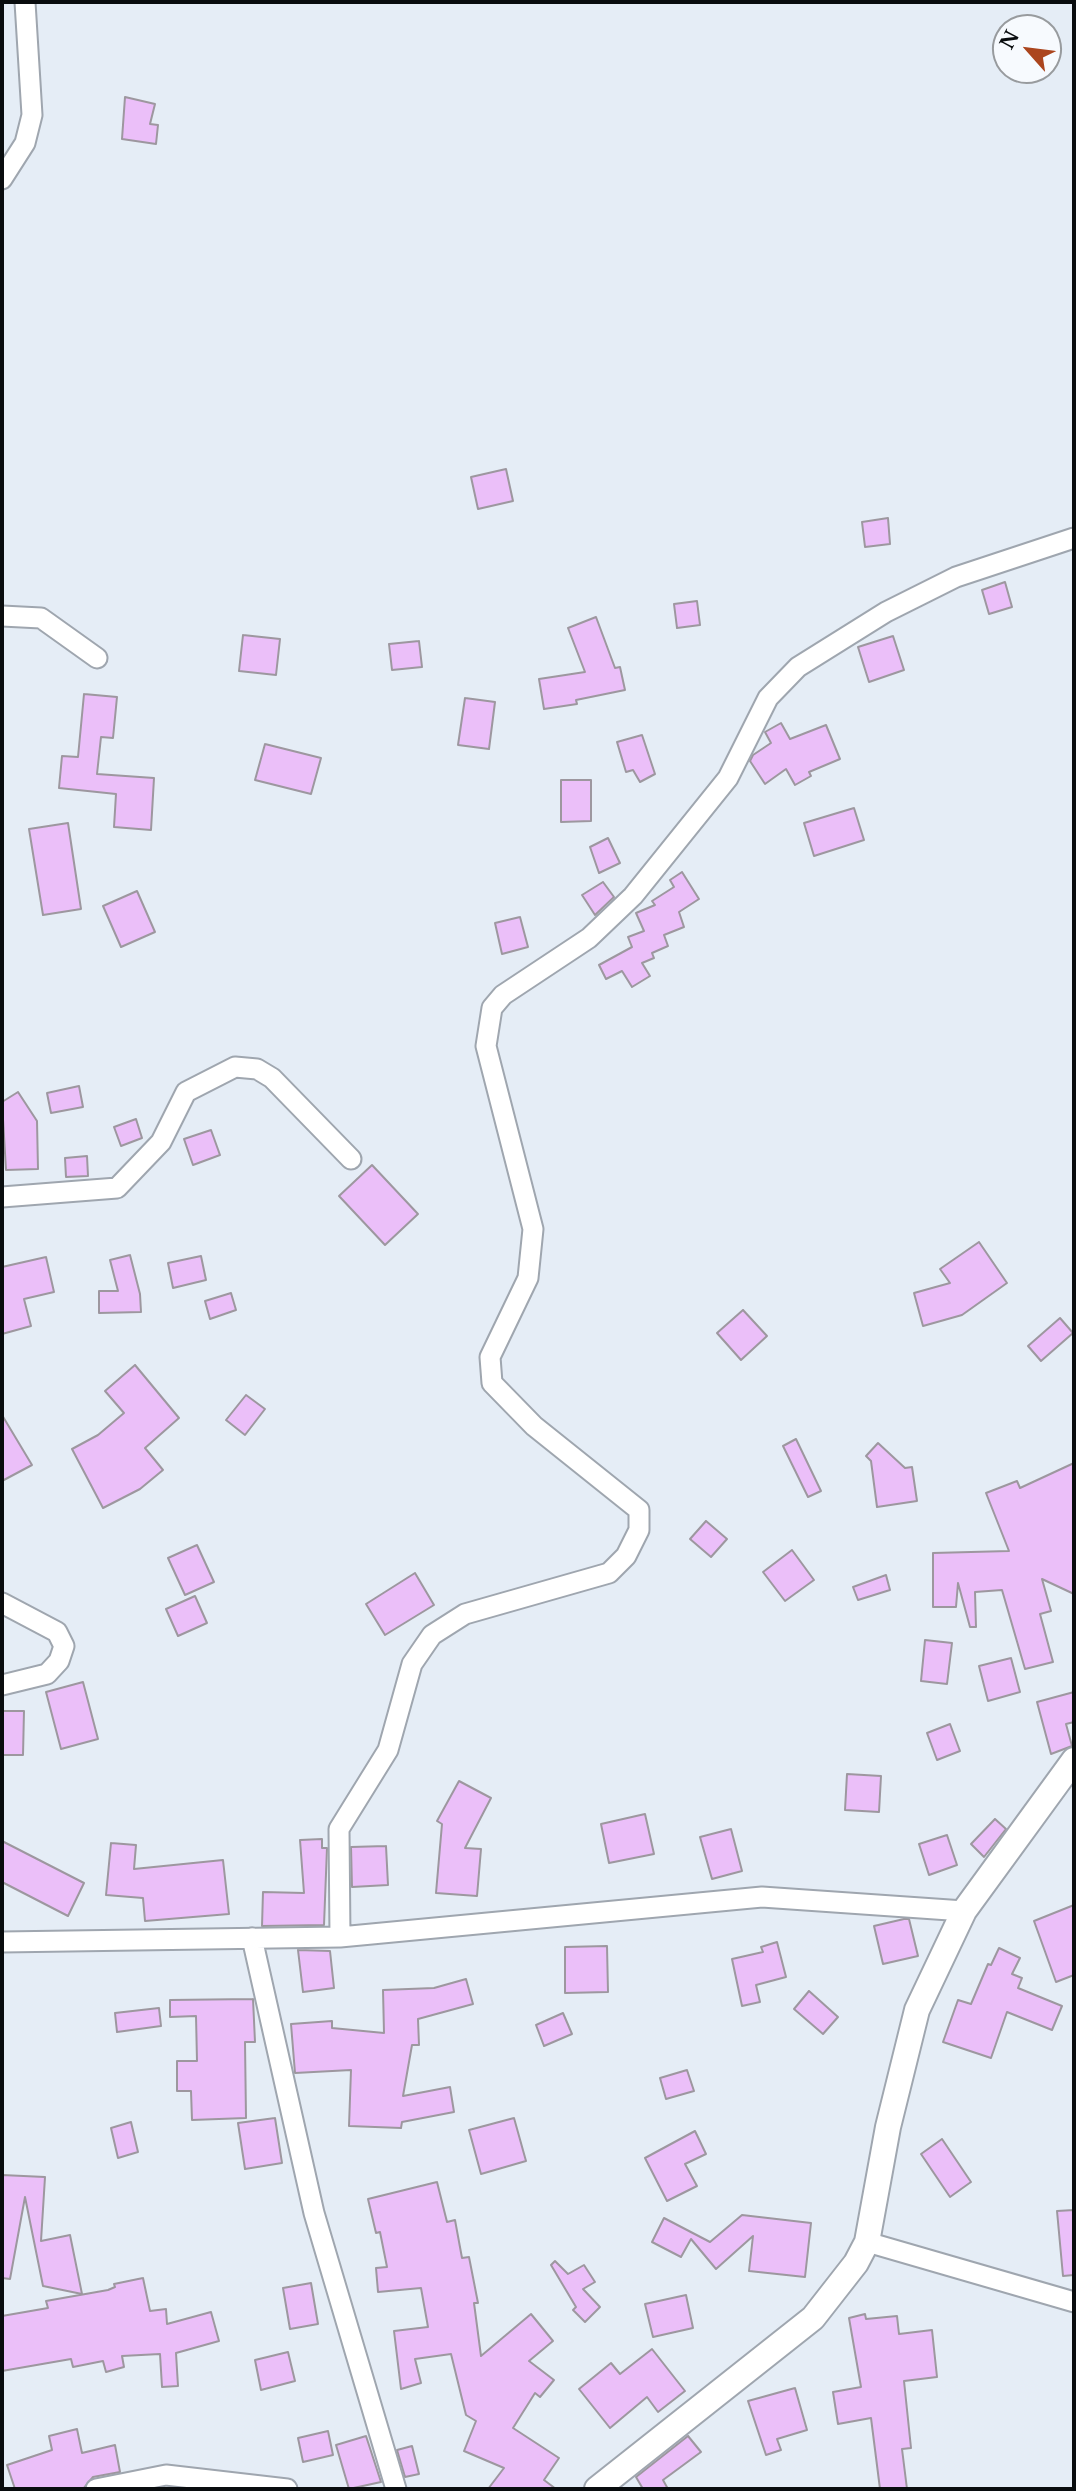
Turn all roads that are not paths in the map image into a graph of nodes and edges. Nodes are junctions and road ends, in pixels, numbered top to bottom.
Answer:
1 (24, 2) edge
2 (2, 179) edge
3 (1074, 538) edge
4 (2, 616) edge
5 (97, 658) dead end
6 (351, 1158) dead end
7 (2, 1196) edge
8 (2, 1604) edge
9 (2, 1685) edge
10 (1074, 1760) edge
11 (964, 1911) junction
12 (341, 1937) junction
13 (252, 1938) junction
14 (2, 1942) edge
15 (867, 2242) junction
16 (1074, 2302) edge
17 (96, 2489) edge
18 (287, 2489) edge
19 (396, 2489) edge
20 (597, 2489) edge

1 - 2 street
3 - 12 street
4 - 5 street
6 - 7 street
8 - 9 street
10 - 11 street
11 - 12 street
11 - 15 street
12 - 13 street
13 - 14 street
13 - 19 street
15 - 16 street
15 - 20 street
17 - 18 street

